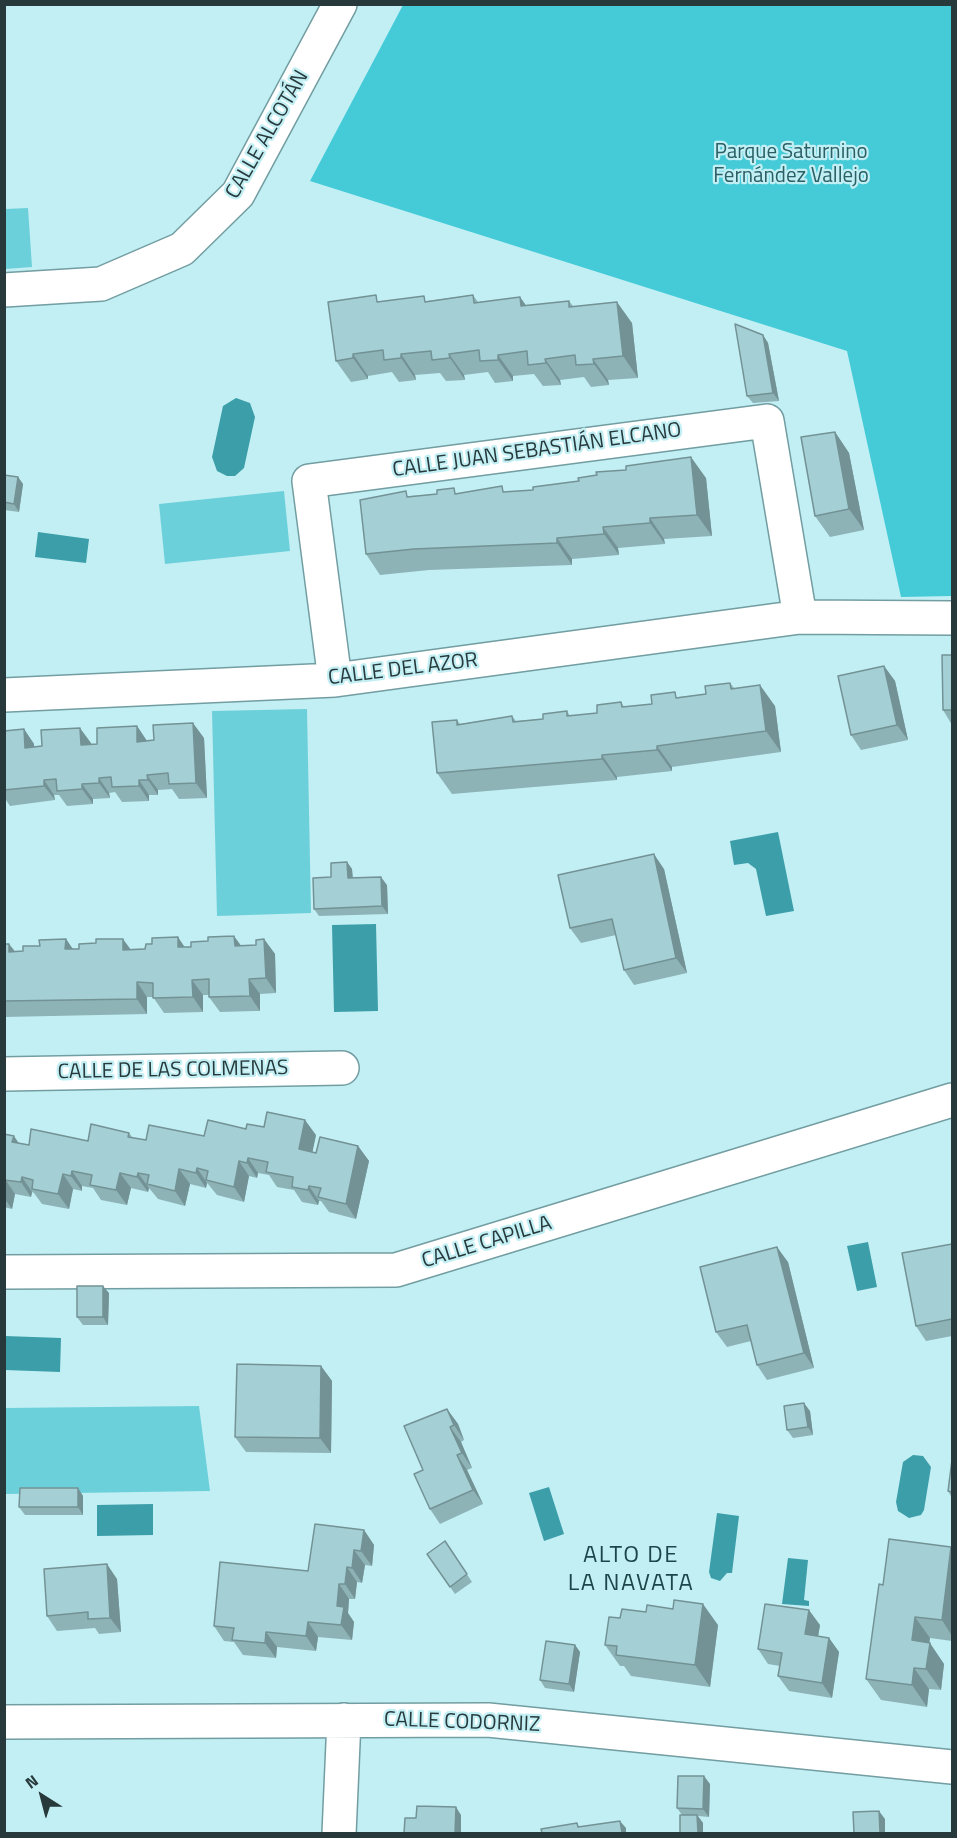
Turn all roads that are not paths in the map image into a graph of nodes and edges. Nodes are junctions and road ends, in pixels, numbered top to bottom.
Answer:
1 (340, 4) edge
2 (4, 290) edge
3 (800, 617) junction
4 (952, 618) edge
5 (335, 680) junction
6 (4, 695) edge
7 (342, 1068) dead end
8 (4, 1074) edge
9 (952, 1100) edge
10 (4, 1272) edge
11 (345, 1720) junction
12 (4, 1722) edge
13 (952, 1767) edge
14 (339, 1833) edge

1 - 2 street, CALLE ALCOTÁN
3 - 4 street, CALLE DEL AZOR
3 - 5 street, CALLE DEL AZOR
3 - 5 street, CALLE JUAN SEBASTIÁN ELCANO
5 - 6 street, CALLE DEL AZOR
7 - 8 street, CALLE DE LAS COLMENAS
9 - 10 street, CALLE CAPILLA
11 - 12 street, CALLE CODORNIZ
11 - 13 street, CALLE CODORNIZ
11 - 14 street

